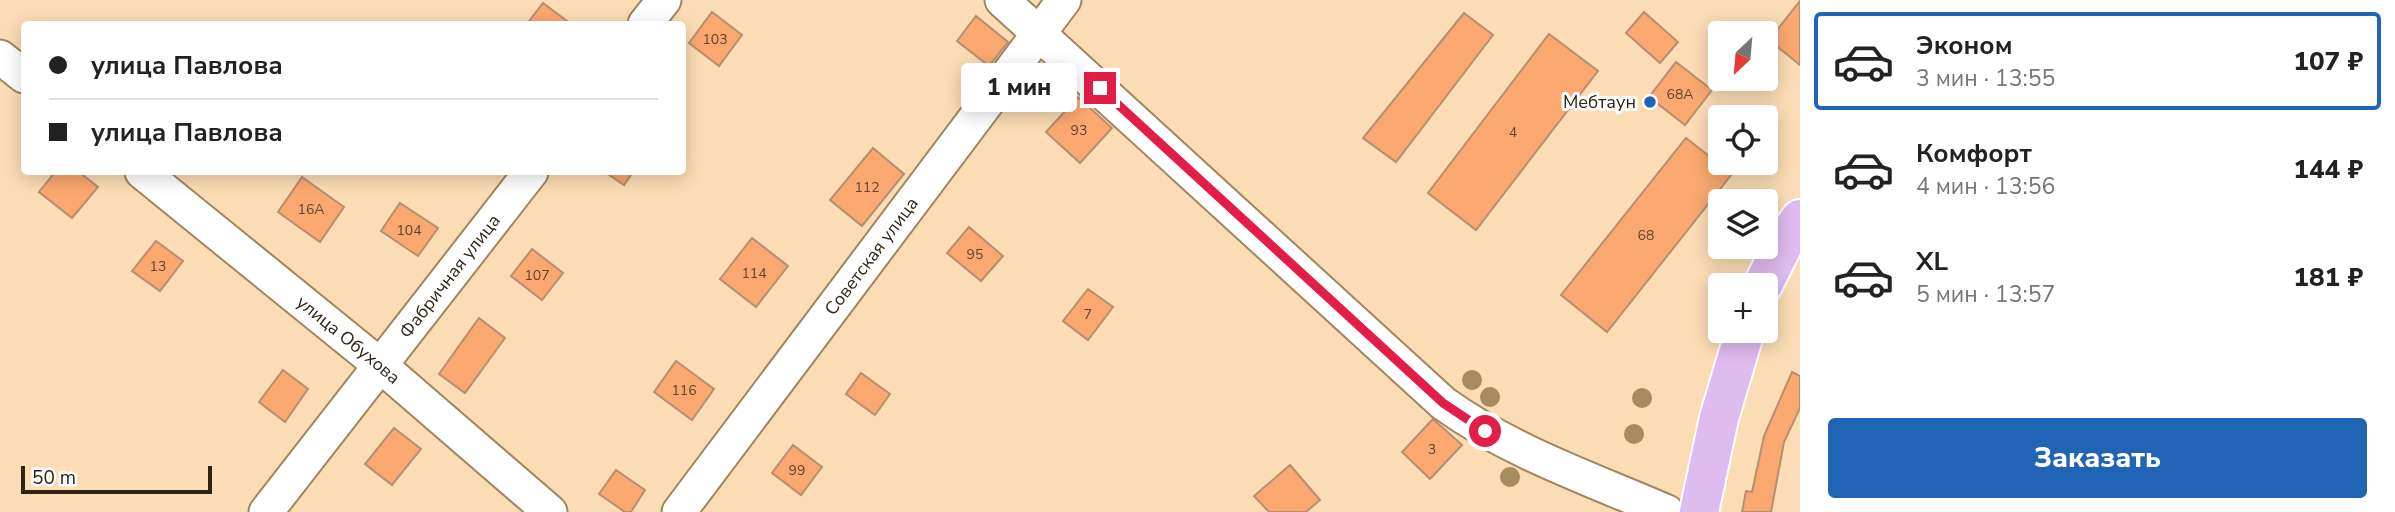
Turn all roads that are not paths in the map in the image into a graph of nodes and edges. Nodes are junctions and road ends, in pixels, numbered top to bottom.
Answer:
1 (663, 0) edge
2 (1002, 0) edge
3 (1064, 0) edge
4 (647, 21) edge
5 (1039, 32) junction
6 (0, 57) edge
7 (21, 74) edge
8 (146, 175) edge
9 (529, 175) edge
10 (1800, 219) edge
11 (1769, 273) edge
12 (1741, 343) edge
13 (381, 366) junction
14 (266, 512) edge
15 (551, 512) edge
16 (679, 512) edge
17 (1667, 512) edge
18 (1699, 512) edge

1 - 4 street
2 - 5 street
3 - 5 street, Советская улица
5 - 16 street, Советская улица
5 - 17 street
6 - 7 street
8 - 13 street, улица Обухова
9 - 13 street, Фабричная улица
10 - 11 main road
12 - 18 main road
13 - 14 street, Фабричная улица
13 - 15 street, улица Обухова

